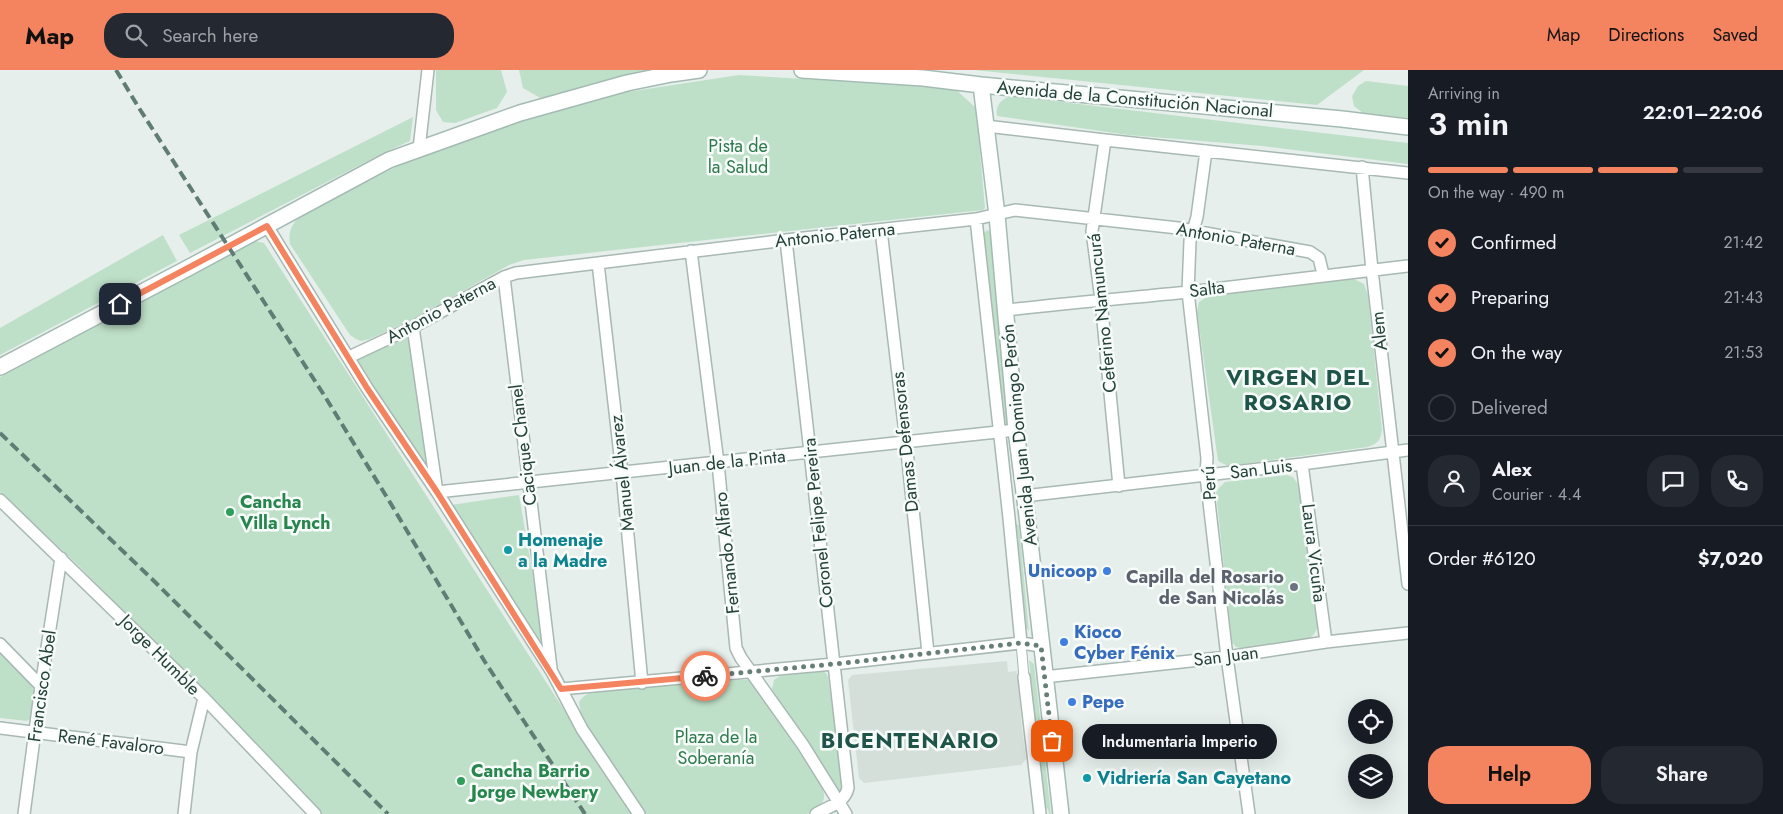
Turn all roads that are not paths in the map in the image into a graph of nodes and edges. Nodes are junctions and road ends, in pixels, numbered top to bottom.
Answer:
1 (428, 70) edge
2 (699, 70) edge
3 (802, 70) edge
4 (981, 85) junction
5 (986, 126) junction
6 (1408, 127) edge
7 (1105, 140) junction
8 (419, 149) junction
9 (1206, 151) junction
10 (1362, 167) junction
11 (1408, 173) edge
12 (997, 215) junction
13 (976, 219) junction
14 (1094, 219) junction
15 (267, 226) junction
16 (881, 230) junction
17 (1193, 231) junction
18 (786, 240) junction
19 (691, 252) junction
20 (598, 263) junction
21 (1408, 266) edge
22 (1372, 270) junction
23 (1323, 274) junction
24 (504, 278) junction
25 (1188, 292) junction
26 (1101, 300) junction
27 (1007, 310) junction
28 (413, 327) junction
29 (349, 357) junction
30 (0, 366) edge
31 (1016, 430) junction
32 (999, 432) junction
33 (906, 442) junction
34 (1408, 450) edge
35 (810, 452) junction
36 (1392, 453) junction
37 (718, 463) junction
38 (1302, 464) junction
39 (622, 473) junction
40 (1206, 476) junction
41 (528, 483) junction
42 (1119, 486) junction
43 (437, 492) junction
44 (1024, 496) junction
45 (0, 500) edge
46 (1028, 516) junction
47 (1009, 518) junction
48 (61, 558) junction
49 (1408, 584) edge
50 (1408, 633) edge
51 (1326, 642) junction
52 (1021, 643) junction
53 (0, 644) edge
54 (1041, 646) junction
55 (928, 653) junction
56 (1227, 657) junction
57 (834, 664) junction
58 (552, 672) junction
59 (750, 672) junction
60 (1024, 677) joint
61 (1044, 677) junction
62 (642, 683) junction
63 (41, 686) junction
64 (561, 689) junction
65 (204, 698) junction
66 (0, 728) edge
67 (36, 733) junction
68 (191, 752) junction
69 (838, 803) junction
70 (24, 814) edge
71 (184, 814) edge
72 (315, 814) edge
73 (639, 814) edge
74 (816, 814) edge
75 (846, 814) edge
76 (1040, 814) edge
77 (1061, 814) edge
78 (1249, 814) edge

1 - 8 street
2 - 8 main road
3 - 4 main road, Avenida de la Constitución Nacional
4 - 5 main road, Avenida Juan Domingo Perón
4 - 6 main road, Avenida de la Constitución Nacional
5 - 7 street
5 - 12 main road, Avenida Juan Domingo Perón
7 - 9 street
7 - 14 street, Ceferino Namuncurá
8 - 15 main road
9 - 10 street
9 - 17 street, Perú
10 - 11 street
10 - 22 street, Alem
12 - 13 street, Antonio Paterna
12 - 14 street, Antonio Paterna
12 - 27 main road, Avenida Juan Domingo Perón
13 - 16 street, Antonio Paterna
13 - 32 street
14 - 17 street, Antonio Paterna
14 - 26 street, Ceferino Namuncurá
15 - 29 street
15 - 30 main road
16 - 18 street, Antonio Paterna
16 - 33 street, Damas Defensoras
17 - 23 street, Antonio Paterna
17 - 25 street, Perú
18 - 19 street, Antonio Paterna
18 - 35 street, Coronel Felipe Pereira
19 - 20 street, Antonio Paterna
19 - 37 street, Fernando Alfaro
20 - 24 street, Antonio Paterna
20 - 39 street, Manuel Álvarez
21 - 22 street, Salta
22 - 23 street, Salta
22 - 36 street, Alem
23 - 25 street, Salta
24 - 28 street, Antonio Paterna
24 - 41 street, Cacique Chanel
25 - 26 street, Salta
25 - 40 street, Perú
26 - 27 street, Salta
26 - 42 street, Ceferino Namuncurá
27 - 31 main road, Avenida Juan Domingo Perón
28 - 29 street, Antonio Paterna
28 - 43 street
29 - 43 street
31 - 32 street, Juan de la Pinta
31 - 44 main road, Avenida Juan Domingo Perón
32 - 33 street, Juan de la Pinta
32 - 47 street
33 - 35 street, Juan de la Pinta
33 - 55 street, Damas Defensoras
34 - 36 street, San Luis
35 - 37 street, Juan de la Pinta
35 - 57 street, Coronel Felipe Pereira
36 - 38 street, San Luis
36 - 49 street, Alem
37 - 39 street, Juan de la Pinta
37 - 59 street, Fernando Alfaro
38 - 40 street, San Luis
38 - 51 street, Laura Vicuña
39 - 41 street, Juan de la Pinta
39 - 62 street, Manuel Álvarez
40 - 42 street, San Luis
40 - 56 street, Perú
41 - 43 street, Juan de la Pinta
41 - 58 street, Cacique Chanel
42 - 44 street, San Luis
43 - 58 street
44 - 46 main road, Avenida Juan Domingo Perón
45 - 48 street, Jorge Humble
46 - 47 street
46 - 54 main road, Avenida Juan Domingo Perón
47 - 52 street
48 - 63 street, Francisco Abel
48 - 65 street, Jorge Humble
50 - 51 street, San Juan
51 - 56 street, San Juan
52 - 54 street
52 - 55 street
52 - 60 street
53 - 63 street
54 - 61 main road, Avenida Juan Domingo Perón
55 - 57 street
56 - 61 street, San Juan
56 - 78 street, Perú
57 - 59 street
57 - 69 street, Coronel Felipe Pereira
58 - 64 street
59 - 62 street
59 - 69 street, Fernando Alfaro
60 - 76 street
61 - 77 main road, Avenida Juan Domingo Perón
62 - 64 street
63 - 67 street, Francisco Abel
64 - 73 street
65 - 68 street
65 - 72 street, Jorge Humble
66 - 67 street, René Favaloro
67 - 68 street, René Favaloro
67 - 70 street, Francisco Abel
68 - 71 street
69 - 74 street
69 - 75 street, Fernando Alfaro

